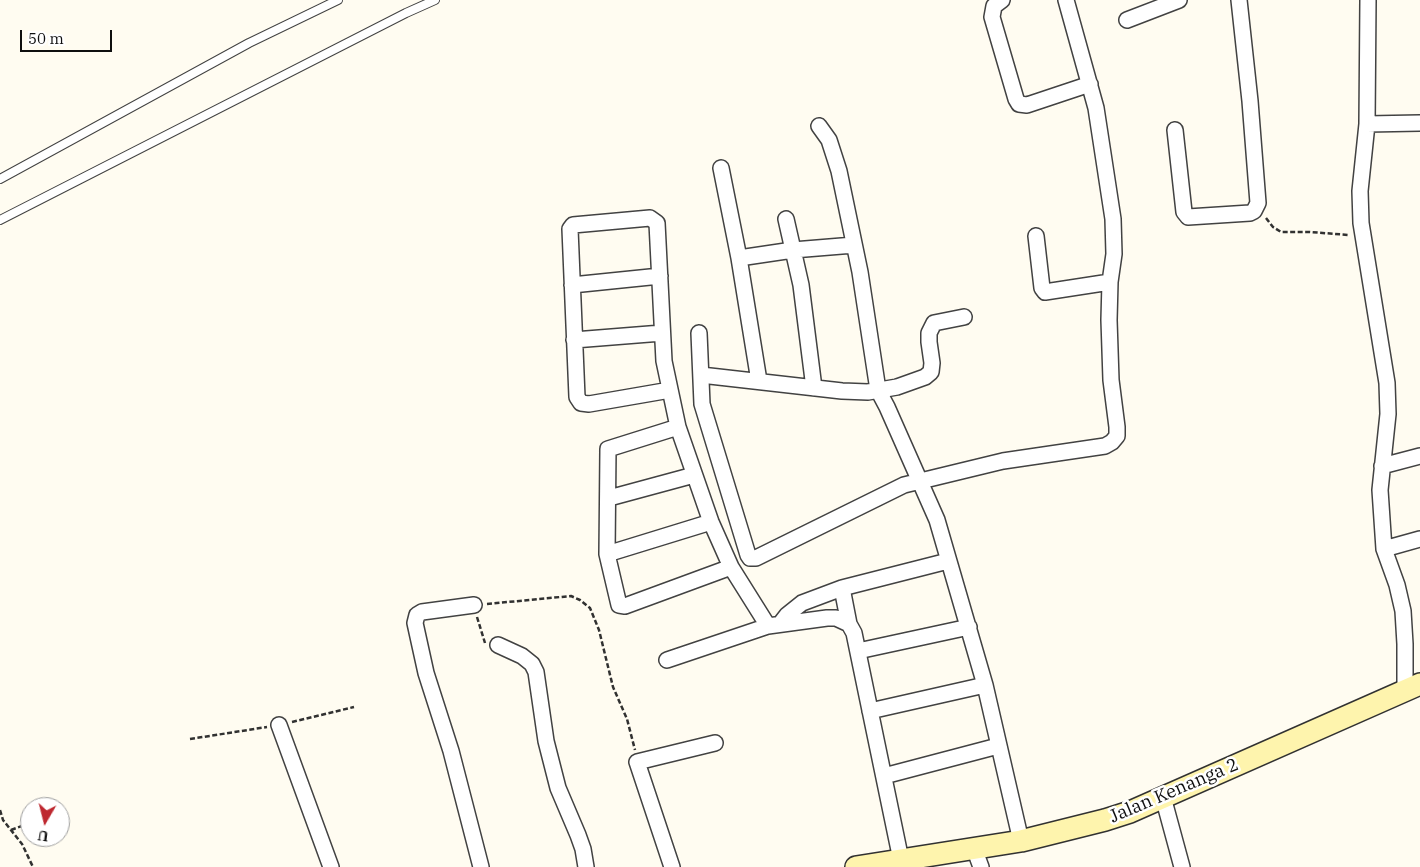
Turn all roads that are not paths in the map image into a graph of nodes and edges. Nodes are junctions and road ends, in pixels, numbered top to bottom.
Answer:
1 (338, 0) edge
2 (435, 0) edge
3 (1000, 0) edge
4 (1066, 0) edge
5 (1179, 0) edge
6 (1239, 0) edge
7 (1368, 0) edge
8 (1127, 20) dead end
9 (1090, 84) junction
10 (1420, 123) edge
11 (1367, 124) junction
12 (819, 126) dead end
13 (1175, 130) dead end
14 (721, 168) dead end
15 (0, 179) edge
16 (786, 219) dead end
17 (0, 220) edge
18 (1036, 236) dead end
19 (854, 245) junction
20 (793, 250) junction
21 (739, 258) junction
22 (660, 276) junction
23 (1110, 282) junction
24 (572, 285) junction
25 (964, 317) dead end
26 (662, 332) junction
27 (699, 333) dead end
28 (574, 340) junction
29 (701, 375) junction
30 (759, 381) junction
31 (814, 388) junction
32 (670, 390) junction
33 (878, 390) junction
34 (678, 427) junction
35 (1420, 456) edge
36 (1382, 466) junction
37 (694, 474) junction
38 (920, 482) junction
39 (609, 498) junction
40 (711, 522) junction
41 (1420, 539) edge
42 (1384, 549) junction
43 (607, 554) junction
44 (948, 561) junction
45 (731, 567) junction
46 (842, 588) junction
47 (474, 605) road end
48 (849, 624) junction
49 (774, 625) junction
50 (969, 627) junction
51 (498, 645) road end
52 (858, 651) junction
53 (667, 660) dead end
54 (985, 685) junction
55 (1413, 688) edge
56 (870, 711) junction
57 (279, 725) road end
58 (715, 743) dead end
59 (998, 746) junction
60 (884, 776) junction
61 (1163, 797) junction
62 (1021, 841) junction
63 (978, 858) edge
64 (901, 860) junction
65 (331, 867) edge
66 (481, 867) edge
67 (586, 867) edge
68 (672, 867) edge
69 (856, 867) edge
70 (1182, 867) edge

1 - 15 lane
2 - 17 lane
3 - 9 street
4 - 9 street
5 - 8 street
6 - 13 street
7 - 11 street
9 - 23 street
10 - 11 street
11 - 36 street
12 - 19 street
14 - 21 street
16 - 20 street
18 - 23 street
19 - 20 street
19 - 33 street
20 - 21 street
20 - 31 street
21 - 30 street
22 - 24 street
22 - 24 street
22 - 26 street
23 - 38 street
24 - 28 street
25 - 33 street
26 - 28 street
26 - 32 street
27 - 29 street
28 - 32 street
29 - 30 street
29 - 38 street
30 - 31 street
31 - 33 street
32 - 34 street
33 - 38 street
34 - 37 street
34 - 39 street
35 - 36 street
36 - 42 street
37 - 39 street
37 - 40 street
38 - 44 street
39 - 43 street
40 - 43 street
40 - 45 street
41 - 42 street
42 - 55 street
43 - 45 street
44 - 46 street
44 - 50 street
45 - 49 street
46 - 48 street
46 - 49 street
47 - 66 street
48 - 49 street
48 - 52 street
49 - 53 street
50 - 52 street
50 - 54 street
51 - 67 street
52 - 56 street
54 - 56 street
54 - 59 street
55 - 61 main road, Jalan Kenanga 2
56 - 60 street
57 - 65 street
58 - 68 street
59 - 60 street
59 - 62 street
60 - 64 street
61 - 62 main road, Jalan Kenanga 2
61 - 70 street
62 - 63 main road, Jalan Kenanga 2
63 - 64 main road, Jalan Kenanga 2
64 - 69 main road, Jalan Kenanga 2

